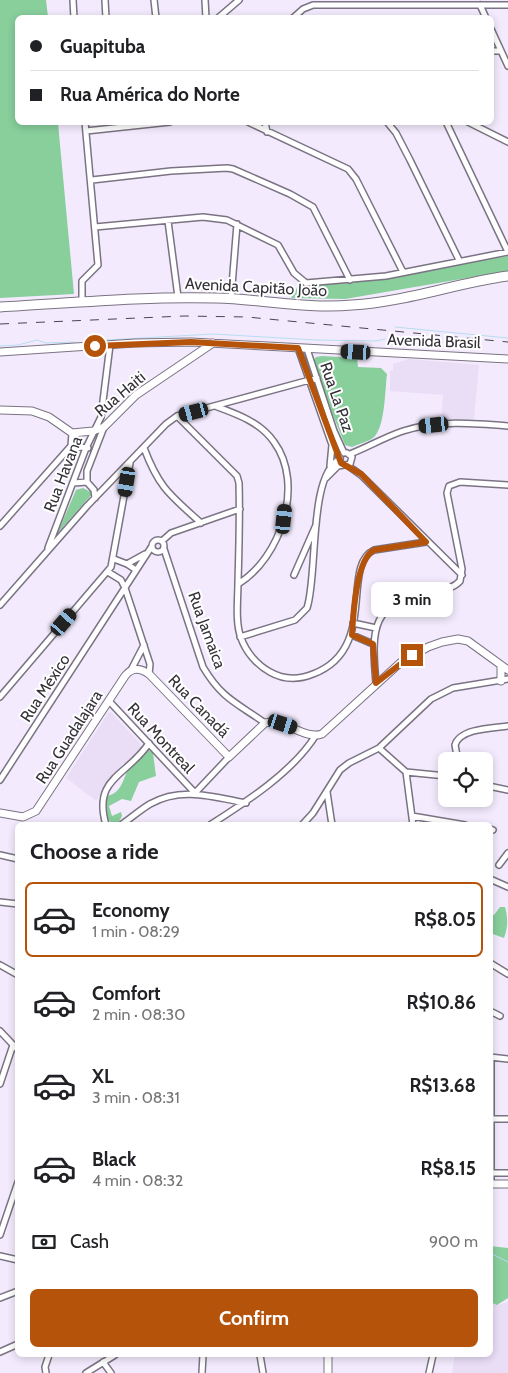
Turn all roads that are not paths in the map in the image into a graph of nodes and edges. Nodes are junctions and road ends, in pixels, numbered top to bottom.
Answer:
1 (73, 0) edge
2 (105, 0) edge
3 (154, 0) edge
4 (205, 0) edge
5 (239, 0) edge
6 (480, 5) junction
7 (508, 5) edge
8 (74, 15) edge
9 (106, 15) edge
10 (156, 15) edge
11 (206, 15) edge
12 (222, 15) edge
13 (296, 15) edge
14 (485, 15) edge
15 (494, 36) edge
16 (494, 51) edge
17 (501, 51) junction
18 (508, 66) edge
19 (85, 125) edge
20 (116, 125) edge
21 (254, 125) edge
22 (266, 125) edge
23 (389, 125) edge
24 (447, 125) edge
25 (474, 125) edge
26 (86, 131) junction
27 (267, 132) junction
28 (508, 142) edge
29 (92, 180) junction
30 (168, 221) junction
31 (237, 224) junction
32 (95, 227) junction
33 (508, 252) edge
34 (459, 260) junction
35 (403, 272) junction
36 (508, 276) edge
37 (350, 280) junction
38 (178, 297) junction
39 (231, 298) junction
40 (82, 302) junction
41 (0, 307) edge
42 (191, 342) junction
43 (214, 342) junction
44 (110, 345) junction
45 (298, 348) junction
46 (307, 349) junction
47 (0, 352) edge
48 (508, 359) edge
49 (188, 360) junction
50 (317, 378) junction
51 (309, 380) junction
52 (215, 406) junction
53 (0, 410) edge
54 (177, 416) junction
55 (508, 426) edge
56 (104, 427) junction
57 (93, 431) junction
58 (72, 433) junction
59 (331, 442) junction
60 (71, 446) junction
61 (86, 448) junction
62 (144, 448) junction
63 (94, 449) junction
64 (350, 457) junction
65 (130, 462) junction
66 (342, 462) junction
67 (330, 466) junction
68 (361, 474) junction
69 (324, 481) junction
70 (87, 482) junction
71 (73, 483) junction
72 (508, 485) edge
73 (94, 490) junction
74 (102, 491) junction
75 (95, 498) junction
76 (240, 509) junction
77 (201, 523) junction
78 (316, 525) junction
79 (0, 526) edge
80 (162, 541) junction
81 (426, 542) junction
82 (152, 546) junction
83 (164, 549) junction
84 (147, 552) junction
85 (157, 552) junction
86 (46, 553) junction
87 (144, 558) junction
88 (114, 559) junction
89 (167, 559) junction
90 (127, 564) junction
91 (136, 570) junction
92 (108, 572) junction
93 (462, 575) junction
94 (294, 576) dead end
95 (238, 584) junction
96 (125, 588) junction
97 (0, 605) edge
98 (353, 622) junction
99 (376, 628) junction
100 (352, 635) junction
101 (240, 637) junction
102 (373, 644) junction
103 (144, 645) junction
104 (506, 669) edge
105 (131, 670) junction
106 (149, 674) junction
107 (505, 680) edge
108 (376, 683) junction
109 (508, 687) edge
110 (1, 693) edge
111 (109, 700) junction
112 (265, 723) junction
113 (508, 726) edge
114 (316, 735) junction
115 (149, 743) junction
116 (379, 748) junction
117 (456, 752) edge
118 (229, 757) junction
119 (406, 772) junction
120 (438, 775) edge
121 (0, 780) edge
122 (493, 786) edge
123 (508, 790) edge
124 (327, 791) junction
125 (195, 793) junction
126 (246, 803) junction
127 (0, 813) edge
128 (412, 816) junction
129 (105, 822) edge
130 (125, 822) edge
131 (215, 822) edge
132 (305, 822) edge
133 (332, 822) edge
134 (413, 822) edge
135 (447, 822) edge
136 (508, 853) edge
137 (0, 855) edge
138 (15, 858) edge
139 (500, 865) dead end
140 (493, 881) edge
141 (507, 887) edge
142 (0, 902) edge
143 (15, 904) edge
144 (0, 965) edge
145 (493, 965) edge
146 (15, 973) edge
147 (508, 974) edge
148 (493, 1012) edge
149 (500, 1016) dead end
150 (0, 1031) edge
151 (15, 1047) edge
152 (493, 1056) edge
153 (508, 1059) edge
154 (0, 1084) edge
155 (493, 1119) edge
156 (508, 1119) edge
157 (493, 1173) edge
158 (508, 1173) edge
159 (493, 1184) edge
160 (506, 1184) edge
161 (15, 1191) edge
162 (0, 1235) edge
163 (0, 1256) edge
164 (15, 1259) edge
165 (15, 1292) edge
166 (0, 1298) edge
167 (15, 1345) edge
168 (0, 1352) edge
169 (48, 1357) edge
170 (112, 1357) edge
171 (202, 1357) edge
172 (260, 1357) edge
173 (328, 1357) edge
174 (433, 1357) edge
175 (103, 1362) junction
176 (46, 1373) edge
177 (86, 1373) edge
178 (111, 1373) edge
179 (202, 1373) edge
180 (263, 1373) edge
181 (328, 1373) edge
182 (429, 1373) edge

1 - 8 street
2 - 9 street
3 - 10 street
4 - 11 street
5 - 12 street
6 - 7 street
6 - 13 street
6 - 14 street
15 - 17 street
16 - 17 street
17 - 18 street
19 - 26 street
20 - 26 street
21 - 27 street
22 - 27 street
23 - 34 street
24 - 33 street
25 - 28 street
26 - 29 street
27 - 35 street
29 - 32 street
29 - 37 street
30 - 31 street
30 - 32 street
30 - 38 street
31 - 37 street
31 - 39 street
32 - 40 street
33 - 34 street
34 - 35 street
35 - 37 street
36 - 39 highway, Avenida Capitão João
38 - 39 highway, Avenida Capitão João
38 - 40 highway, Avenida Capitão João
40 - 41 highway, Avenida Capitão João
42 - 43 main road, Avenida Brasil
42 - 44 main road, Avenida Brasil
42 - 49 main road
43 - 45 main road, Avenida Brasil
43 - 49 main road, Rua Haiti
44 - 47 main road, Avenida Brasil
44 - 57 street, Rua Havana
45 - 46 main road, Avenida Brasil
45 - 51 street, Rua La Paz
46 - 48 main road, Avenida Brasil
46 - 50 street, Rua La Paz
49 - 56 main road, Rua Haiti
50 - 51 street
50 - 64 street, Rua La Paz
51 - 52 street
51 - 59 street, Rua La Paz
52 - 54 street
52 - 95 street
53 - 58 main road
54 - 62 street, Rua Havana
54 - 76 street
55 - 64 street
56 - 57 main road, Rua Haiti
56 - 63 street, Rua Havana
57 - 58 main road, Rua Haiti
57 - 61 street, Rua Havana
58 - 60 street
59 - 66 street, Rua La Paz
59 - 67 street
60 - 61 street
60 - 79 street
61 - 63 street
61 - 71 street, Rua Havana
62 - 65 street, Rua Havana
62 - 77 street
63 - 70 street, Rua Havana
64 - 66 street
64 - 66 street
64 - 68 street, Rua La Paz
65 - 74 street, Rua Havana
65 - 88 street
66 - 67 street
66 - 68 street, Rua La Paz
66 - 69 street
67 - 69 street
68 - 81 street, Rua La Paz
69 - 78 street
70 - 71 street
70 - 73 street, Rua Havana
71 - 86 street, Rua Havana
72 - 93 street
73 - 74 street
73 - 75 street
74 - 75 street, Rua Havana
75 - 86 street, Rua Havana
76 - 77 street
76 - 95 street
77 - 80 street
78 - 94 street
78 - 101 street
80 - 82 street
80 - 83 street
81 - 93 street, Rua La Paz
81 - 98 street
82 - 84 street, Rua México
82 - 85 street
83 - 85 street
83 - 89 street, Rua Jamaica
84 - 87 street, Rua México
84 - 90 street
85 - 87 street, Rua México
85 - 89 street
86 - 97 street, Rua Havana
87 - 91 street, Rua México
88 - 90 street
88 - 92 street
89 - 112 street, Rua Jamaica
90 - 91 street
91 - 96 street, Rua México
92 - 96 street, Rua Canadá
92 - 110 street
93 - 99 street
95 - 101 street
96 - 103 street, Rua Canadá
96 - 121 street, Rua México
98 - 99 street
98 - 100 street
99 - 102 street
100 - 101 street
100 - 102 street
102 - 108 street
103 - 105 street, Rua Guadalajara
103 - 106 street, Rua Canadá
104 - 107 main road
104 - 108 main road
105 - 106 main road, Rua Canadá
105 - 111 main road, Rua Guadalajara
106 - 118 main road, Rua Canadá
107 - 109 street
107 - 116 street
108 - 114 main road
111 - 115 street, Rua Montreal
111 - 127 main road, Rua Guadalajara
112 - 114 main road, Rua Jamaica
112 - 118 main road
113 - 117 street
114 - 126 street
115 - 125 street, Rua Montreal
115 - 129 street
116 - 119 street
116 - 124 street
118 - 125 street
119 - 120 street
119 - 128 street
122 - 123 street
124 - 132 street
124 - 133 street
125 - 126 street
125 - 130 street
126 - 131 street
128 - 134 street
128 - 135 street
136 - 139 street
137 - 138 street
140 - 141 street
142 - 143 street
144 - 146 street
145 - 147 street
148 - 149 street
150 - 151 street
151 - 154 street
152 - 153 street
155 - 156 street
157 - 158 street
159 - 160 main road
161 - 162 street
163 - 164 street
165 - 166 street
167 - 168 street
169 - 176 street
170 - 175 street
171 - 179 street
172 - 180 street
173 - 181 main road
174 - 182 street
175 - 177 street
175 - 178 street

